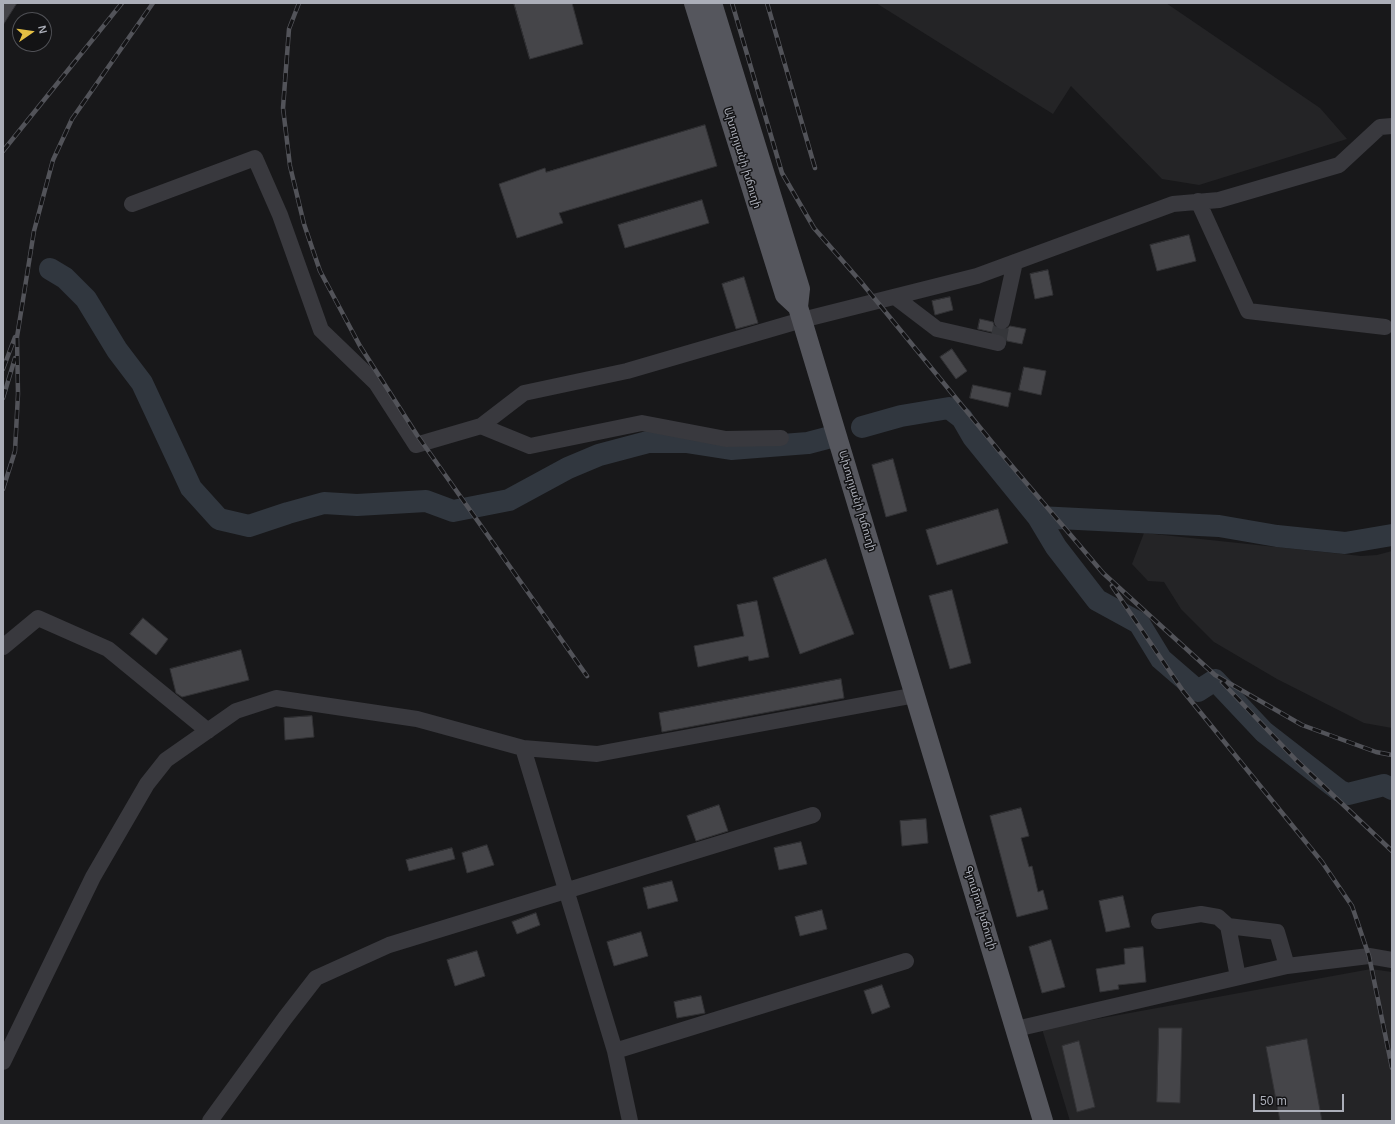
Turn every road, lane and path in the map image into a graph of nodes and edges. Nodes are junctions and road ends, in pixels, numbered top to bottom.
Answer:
1 (694, 3) edge
2 (712, 3) edge
3 (1392, 126) edge
4 (1198, 201) junction
5 (132, 204) dead end
6 (1014, 262) junction
7 (895, 297) junction
8 (800, 314) junction
9 (1002, 321) tunnel mouth
10 (1385, 327) dead end
11 (998, 343) dead end
12 (480, 426) junction
13 (781, 438) dead end
14 (3, 647) edge
15 (916, 694) junction
16 (208, 731) junction
17 (523, 748) junction
18 (812, 815) dead end
19 (566, 890) junction
20 (1159, 921) dead end
21 (1228, 926) junction
22 (1392, 960) edge
23 (906, 961) dead end
24 (1287, 966) junction
25 (1238, 977) junction
26 (1016, 1029) junction
27 (615, 1051) junction
28 (3, 1062) edge
29 (210, 1121) edge
30 (630, 1121) edge
31 (1043, 1121) edge

1 - 8 main road, Ախուրյանի խճուղի
2 - 8 main road, Ախուրյանի խճուղի
3 - 4 street
4 - 6 street
4 - 10 street
5 - 12 street
6 - 7 street
6 - 9 street
7 - 8 street
7 - 11 street
8 - 12 street
8 - 15 main road, Ախուրյանի խճուղի
12 - 13 street
14 - 16 street
15 - 17 street
15 - 26 main road, Գյումրու խճուղի
16 - 17 street
16 - 28 street
17 - 19 street
18 - 19 street
19 - 27 street
19 - 29 street
20 - 21 street
21 - 24 street
21 - 25 street
22 - 24 street
23 - 27 street
24 - 25 street
25 - 26 street
26 - 31 main road, Գյումրու խճուղի
27 - 30 street

